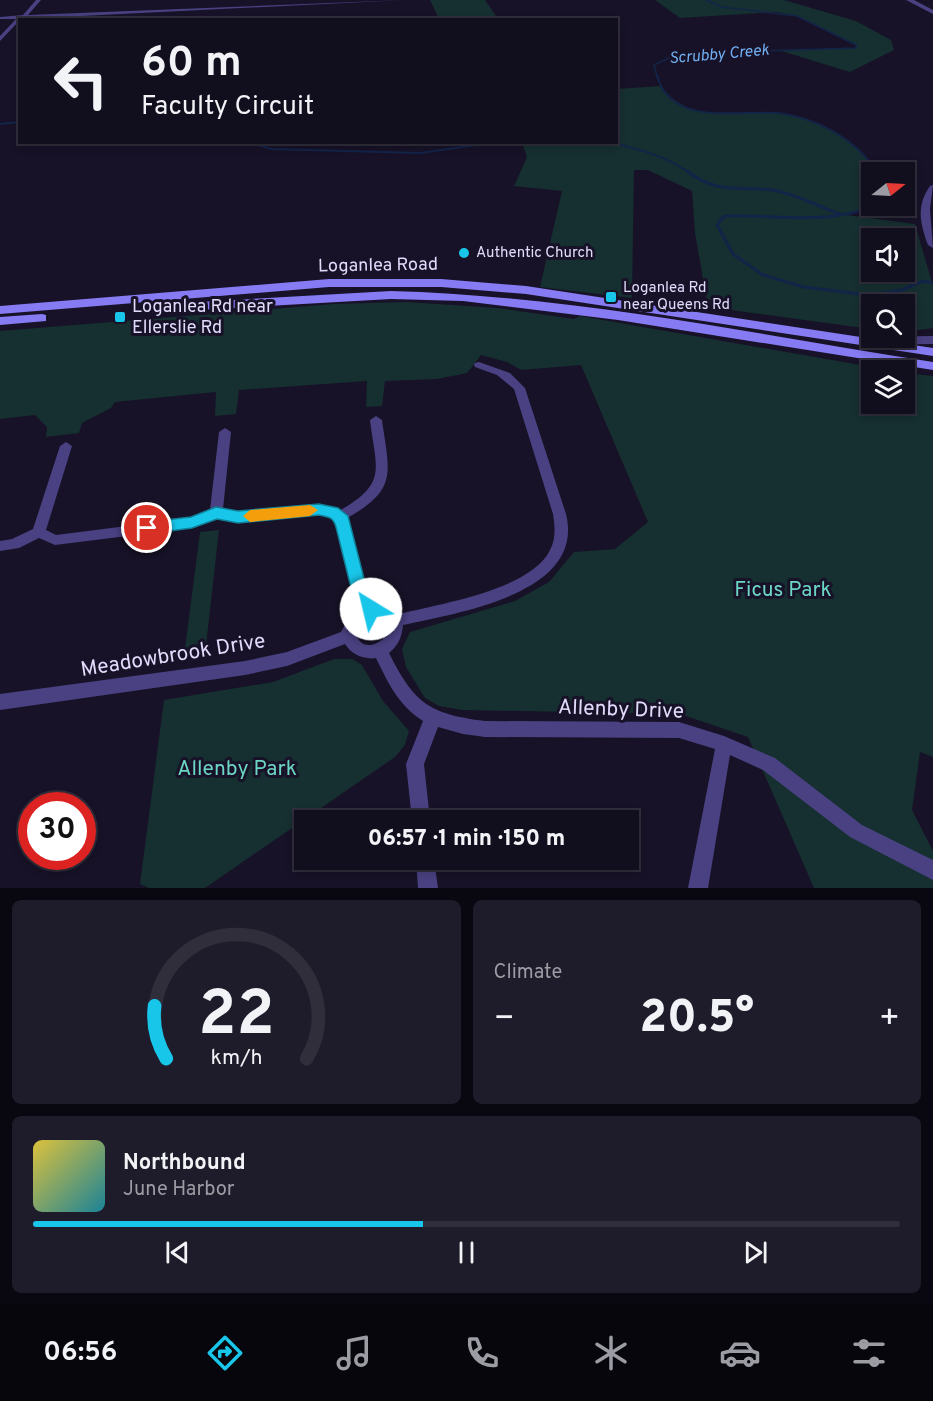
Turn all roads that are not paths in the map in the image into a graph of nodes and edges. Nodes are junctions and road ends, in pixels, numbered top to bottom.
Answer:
1 (39, 0) edge
2 (231, 0) edge
3 (404, 0) edge
4 (909, 0) edge
5 (229, 8) junction
6 (933, 12) edge
7 (22, 17) junction
8 (0, 18) edge
9 (18, 21) edge
10 (0, 39) edge
11 (933, 188) edge
12 (933, 246) edge
13 (0, 310) edge
14 (0, 321) edge
15 (933, 340) edge
16 (861, 341) edge
17 (915, 341) edge
18 (906, 348) edge
19 (933, 352) edge
20 (479, 365) dead end
21 (933, 366) edge
22 (376, 420) dead end
23 (225, 432) dead end
24 (66, 446) dead end
25 (216, 513) junction
26 (340, 516) junction
27 (39, 532) junction
28 (0, 546) edge
29 (364, 611) junction
30 (395, 621) junction
31 (348, 636) junction
32 (380, 650) junction
33 (0, 702) edge
34 (432, 720) junction
35 (724, 744) junction
36 (420, 810) edge
37 (426, 870) edge
38 (933, 870) edge
39 (428, 888) edge
40 (698, 888) edge

1 - 7 street
2 - 5 street
3 - 5 street
4 - 6 street
5 - 7 street
7 - 8 street
9 - 10 street
11 - 12 street
13 - 16 main road, Loganlea Road
14 - 21 main road, Loganlea Road
15 - 17 street
18 - 19 main road, Loganlea Road
20 - 30 street
22 - 26 street
23 - 25 street
24 - 27 street
25 - 26 street
25 - 27 street
26 - 29 street
27 - 28 street
29 - 30 street
29 - 31 street
30 - 32 street
31 - 32 street
31 - 33 street, Meadowbrook Drive
32 - 34 street, Allenby Drive
34 - 35 street, Allenby Drive
34 - 36 street
35 - 38 street, Allenby Drive
35 - 40 street
37 - 39 street

